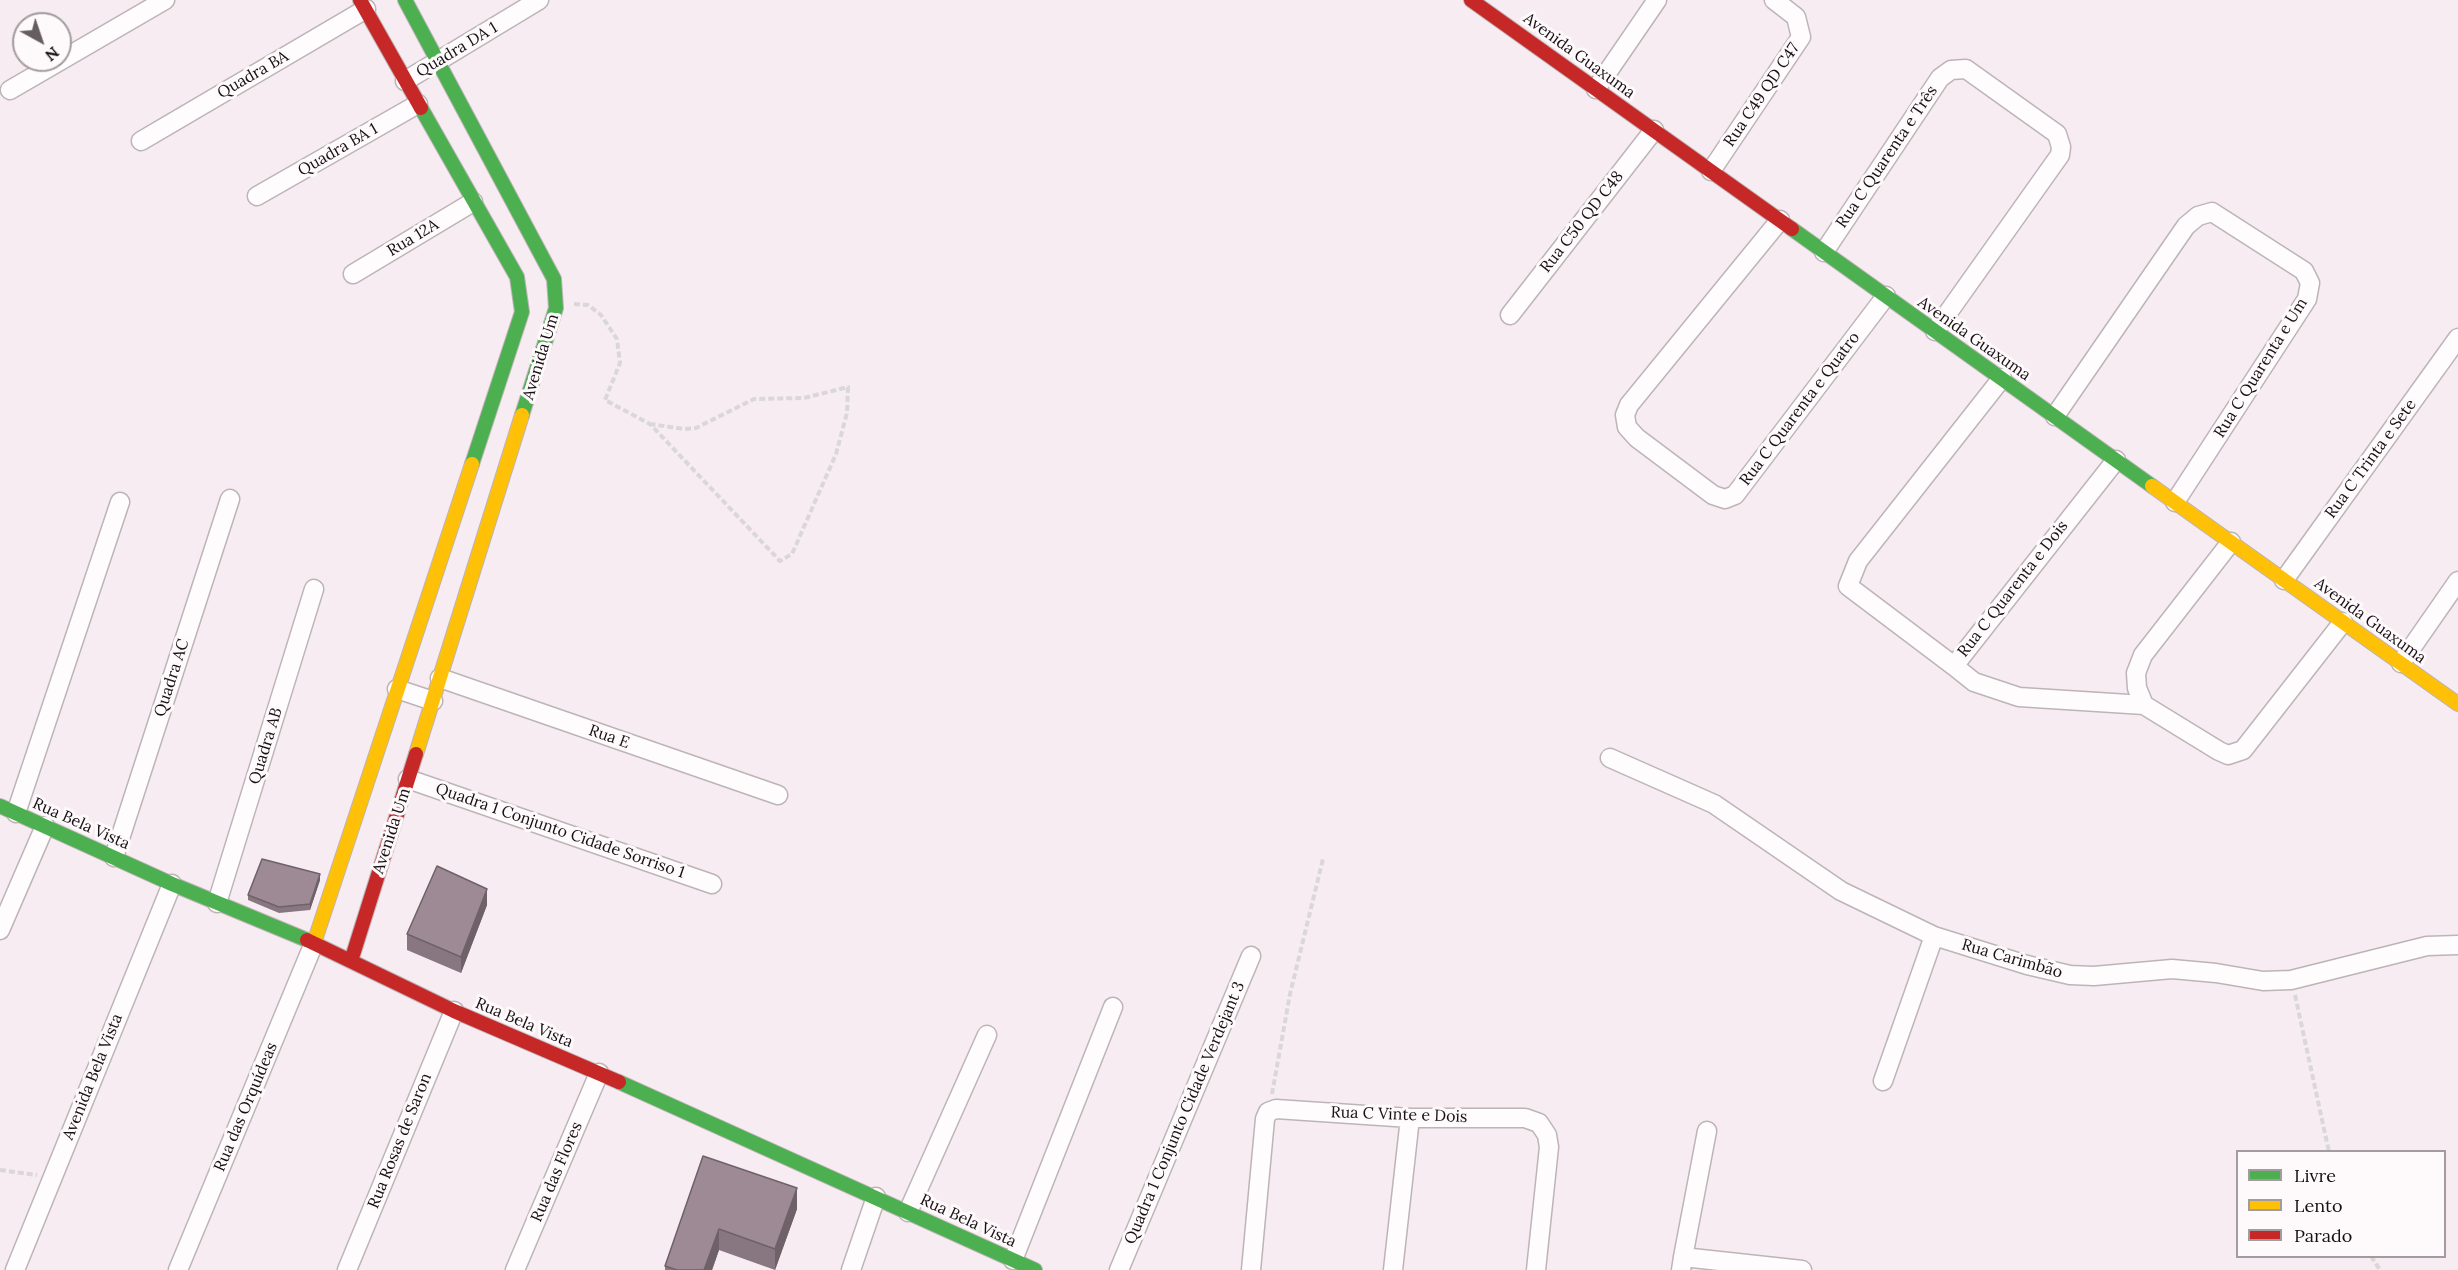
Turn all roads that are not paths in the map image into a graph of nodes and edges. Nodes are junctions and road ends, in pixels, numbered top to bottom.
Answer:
1 (165, 0) edge
2 (405, 0) edge
3 (539, 0) edge
4 (1657, 0) edge
5 (1774, 0) edge
6 (1480, 2) edge
7 (363, 5) edge
8 (439, 61) junction
9 (405, 81) junction
10 (1596, 89) junction
11 (10, 90) dead end
12 (418, 104) junction
13 (1654, 130) junction
14 (141, 141) dead end
15 (1711, 171) junction
16 (257, 195) dead end
17 (473, 202) junction
18 (1780, 220) junction
19 (1824, 252) junction
20 (353, 274) dead end
21 (1886, 296) junction
22 (1510, 315) dead end
23 (1935, 331) junction
24 (2458, 338) edge
25 (2001, 378) junction
26 (2055, 416) junction
27 (2116, 460) junction
28 (230, 499) dead end
29 (120, 502) dead end
30 (2175, 502) junction
31 (2231, 542) junction
32 (2284, 580) junction
33 (2458, 581) edge
34 (314, 589) dead end
35 (2343, 622) junction
36 (2400, 663) junction
37 (1954, 666) junction
38 (440, 678) junction
39 (397, 689) junction
40 (433, 700) junction
41 (2458, 704) edge
42 (2144, 705) junction
43 (1610, 758) dead end
44 (408, 779) junction
45 (778, 795) dead end
46 (8, 810) edge
47 (45, 826) junction
48 (114, 857) junction
49 (172, 884) junction
50 (712, 884) dead end
51 (217, 903) junction
52 (326, 907) junction
53 (0, 930) edge
54 (288, 933) junction
55 (1934, 936) junction
56 (314, 944) junction
57 (2458, 945) edge
58 (1251, 956) dead end
59 (351, 961) junction
60 (1113, 1007) dead end
61 (454, 1011) junction
62 (987, 1035) dead end
63 (599, 1073) junction
64 (1883, 1081) dead end
65 (1410, 1118) junction
66 (1707, 1131) dead end
67 (876, 1197) junction
68 (908, 1212) junction
69 (1682, 1264) edge
70 (1011, 1265) edge
71 (15, 1270) edge
72 (178, 1270) edge
73 (347, 1270) edge
74 (515, 1270) edge
75 (851, 1270) edge
76 (1035, 1270) edge
77 (1119, 1270) edge
78 (1251, 1270) edge
79 (1393, 1270) edge
80 (1536, 1270) edge
81 (1802, 1270) edge

1 - 11 street
2 - 8 street, Avenida Um
3 - 8 street, Quadra DA 1
4 - 10 street
5 - 15 street, Rua C49 QD C47
6 - 10 street, Avenida Guaxuma
7 - 9 street, Avenida Um
7 - 14 street, Quadra BA
8 - 9 street, Quadra DA 1
8 - 38 street, Avenida Um
9 - 12 street, Avenida Um
10 - 13 street, Avenida Guaxuma
12 - 16 street, Quadra BA 1
12 - 17 street, Avenida Um
13 - 15 street, Avenida Guaxuma
13 - 22 street, Rua C50 QD C48
15 - 18 street, Avenida Guaxuma
17 - 20 street, Rua 12A
17 - 39 street, Avenida Um
18 - 19 street, Avenida Guaxuma
18 - 21 street, Rua C Quarenta e Quatro
19 - 21 street, Avenida Guaxuma
19 - 23 street, Rua C Quarenta e Três
21 - 23 street, Avenida Guaxuma
23 - 25 street, Avenida Guaxuma
24 - 32 street, Rua C Trinta e Sete
25 - 26 street, Avenida Guaxuma
25 - 37 street, Rua C Quarenta e Dois
26 - 27 street, Avenida Guaxuma
26 - 30 street, Rua C Quarenta e Um
27 - 30 street, Avenida Guaxuma
27 - 37 street, Rua C Quarenta e Dois
28 - 48 street, Quadra AC
29 - 46 street
30 - 31 street, Avenida Guaxuma
31 - 32 street, Avenida Guaxuma
31 - 42 street
32 - 35 street, Avenida Guaxuma
33 - 36 street
34 - 51 street, Quadra AB
35 - 36 street, Avenida Guaxuma
35 - 42 street
36 - 41 street, Avenida Guaxuma
37 - 42 street
38 - 40 street, Avenida Um
38 - 45 street, Rua E
39 - 40 street
39 - 52 street, Avenida Um
40 - 44 street, Avenida Um
43 - 55 street, Rua Carimbão
44 - 50 street, Quadra 1 Conjunto Cidade Sorriso 1
44 - 59 street, Avenida Um
46 - 47 street, Rua Bela Vista
47 - 48 street, Rua Bela Vista
47 - 53 street
48 - 49 street, Rua Bela Vista
49 - 51 street, Rua Bela Vista
49 - 71 street, Avenida Bela Vista
51 - 54 street, Rua Bela Vista
52 - 54 street
52 - 56 street, Avenida Um
54 - 56 street, Rua Bela Vista
55 - 57 street, Rua Carimbão
55 - 64 street
56 - 59 street, Rua Bela Vista
56 - 72 street, Rua das Orquídeas
58 - 77 street, Quadra 1 Conjunto Cidade Verdejant 3
59 - 61 street, Rua Bela Vista
60 - 70 street
61 - 63 street, Rua Bela Vista
61 - 73 street, Rua Rosas de Saron
62 - 68 street
63 - 67 street, Rua Bela Vista
63 - 74 street, Rua das Flores
65 - 78 street, Rua C Vinte e Dois
65 - 79 street
65 - 80 street, Rua C Vinte e Dois
66 - 69 street
67 - 68 street, Rua Bela Vista
67 - 75 street
68 - 70 street, Rua Bela Vista
69 - 81 street
70 - 76 street, Rua Bela Vista

